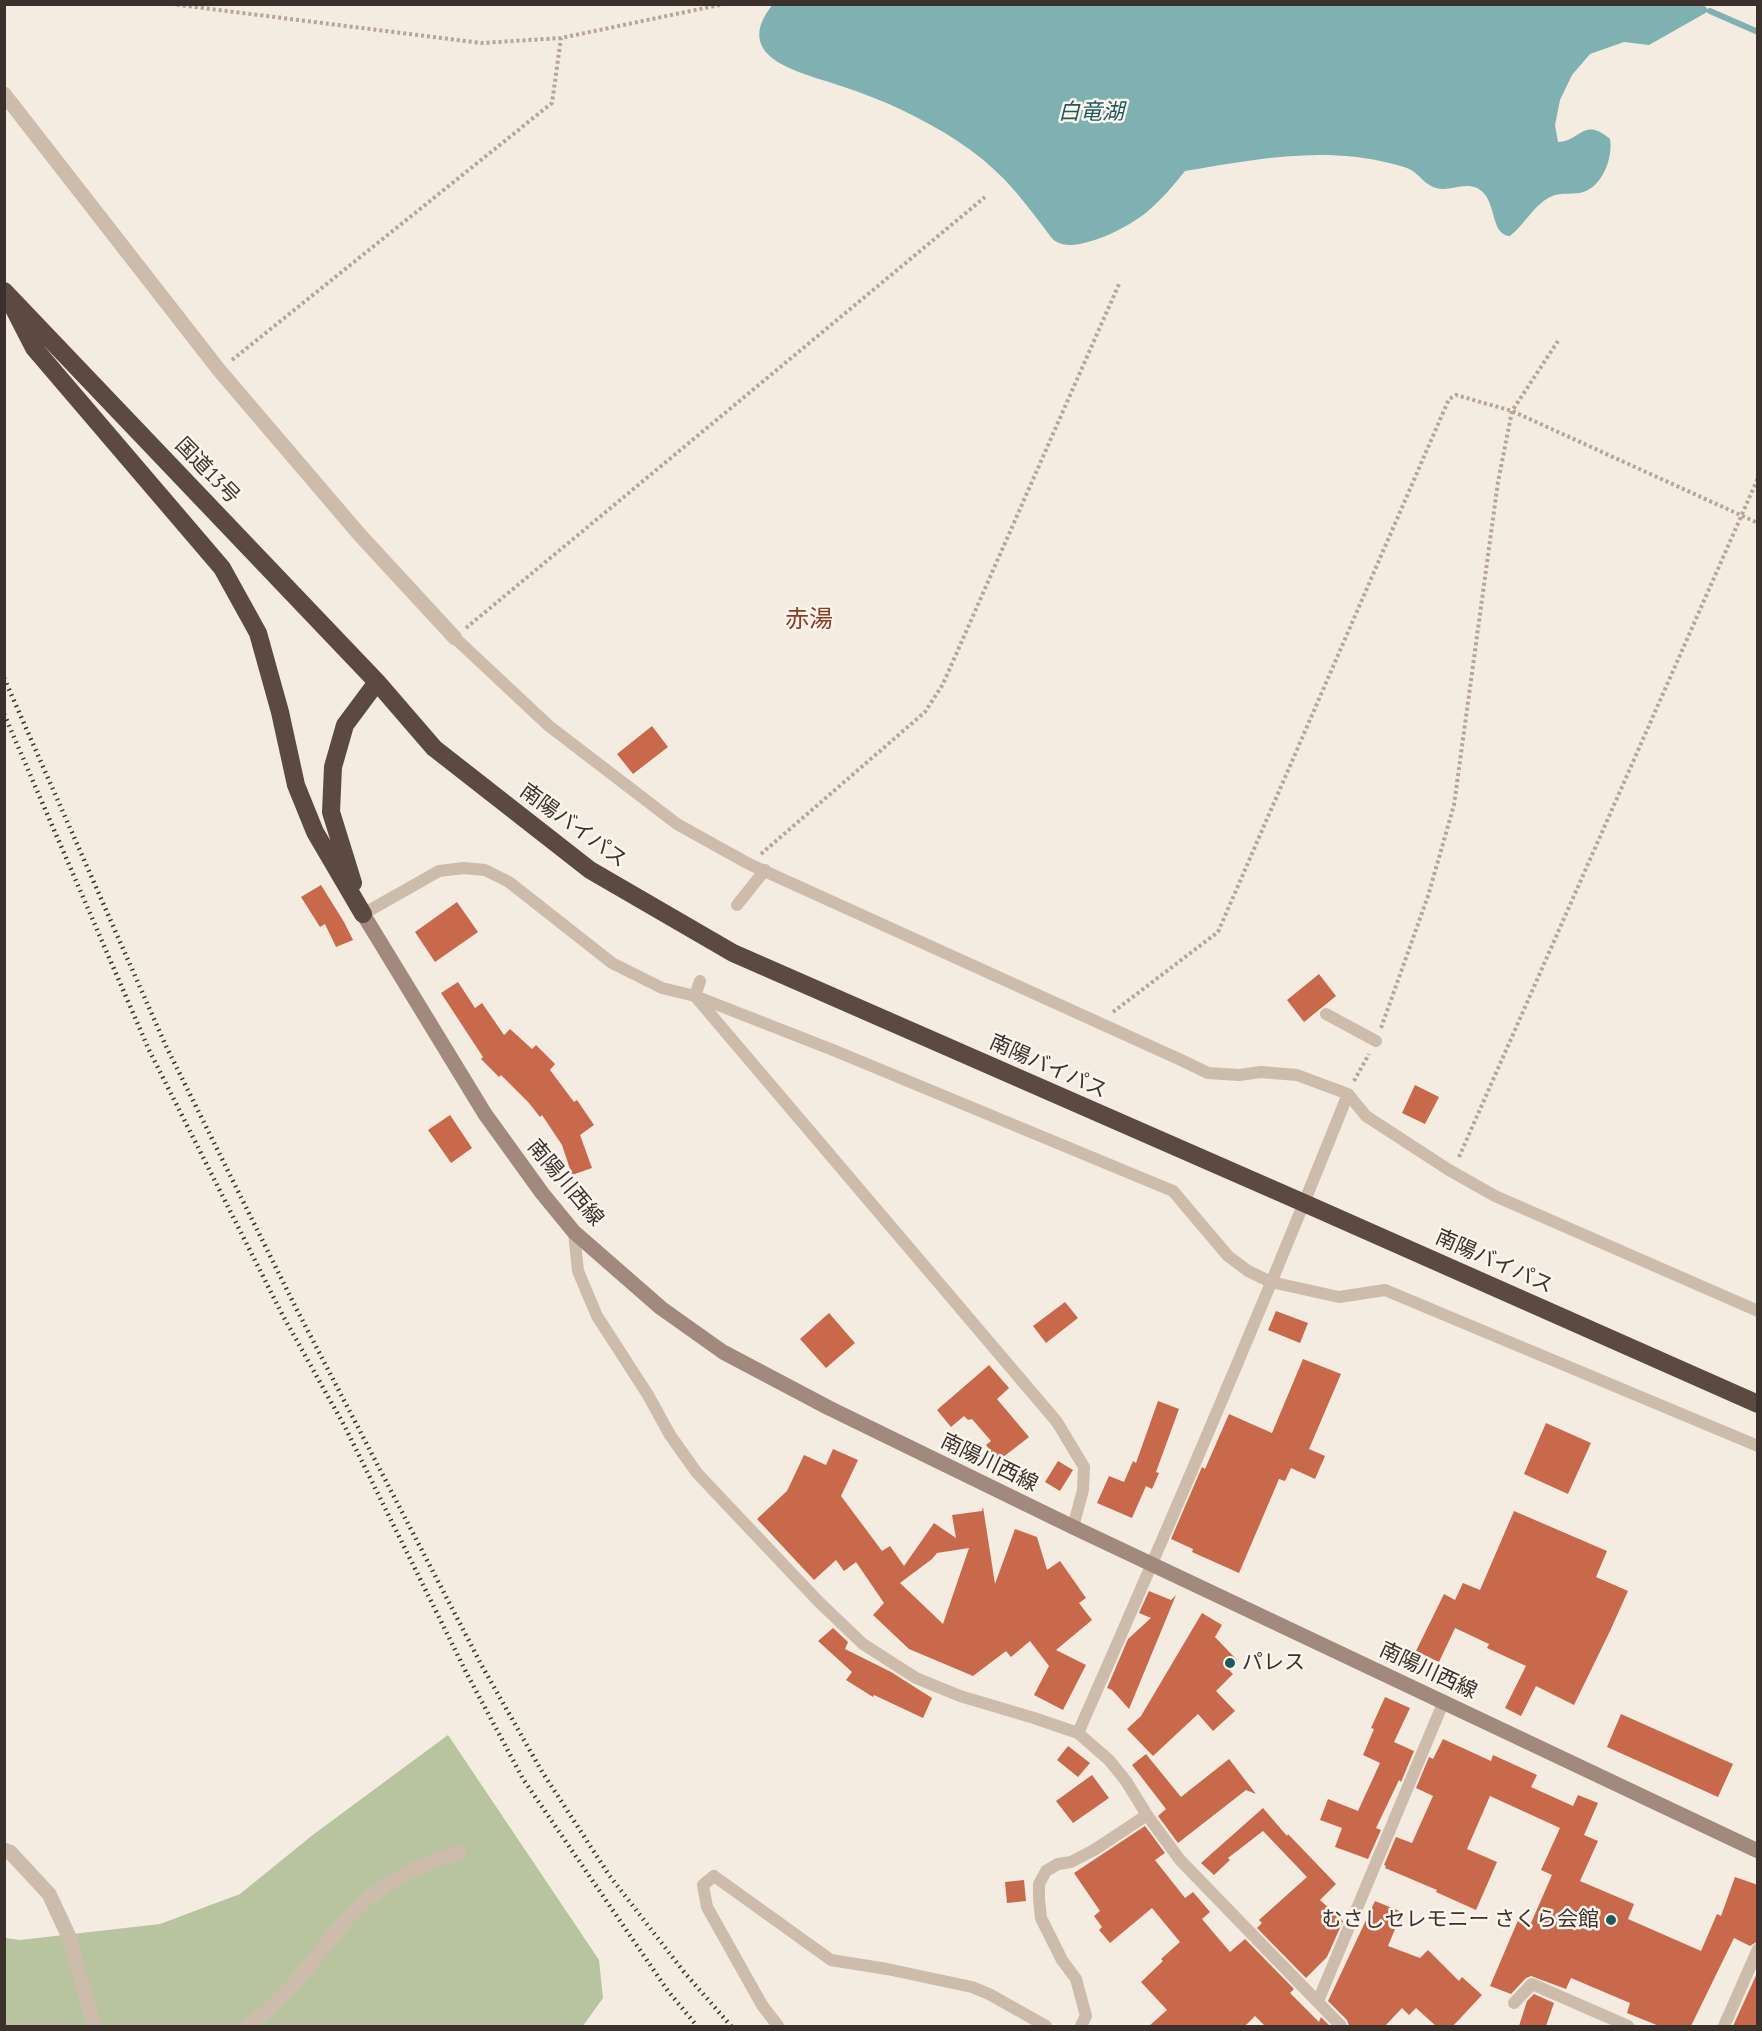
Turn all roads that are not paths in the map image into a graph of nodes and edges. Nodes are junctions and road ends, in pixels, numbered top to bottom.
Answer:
1 (4, 94) edge
2 (5, 291) edge
3 (455, 638) joint
4 (377, 682) junction
5 (765, 870) junction
6 (737, 905) dead end
7 (363, 914) junction
8 (700, 981) dead end
9 (695, 996) junction
10 (1326, 1014) dead end
11 (1376, 1041) road end
12 (1347, 1094) junction
13 (1304, 1203) junction
14 (574, 1232) junction
15 (1271, 1282) junction
16 (1758, 1311) edge
17 (1758, 1404) edge
18 (1758, 1446) edge
19 (1073, 1527) junction
20 (1153, 1564) junction
21 (1444, 1701) junction
22 (1078, 1733) junction
23 (1147, 1815) junction
24 (4, 1850) edge
25 (1758, 1851) edge
26 (459, 1853) dead end
27 (1758, 1949) edge
28 (1318, 2001) junction
29 (1514, 2003) dead end
30 (96, 2026) edge
31 (248, 2026) edge
32 (778, 2026) edge
33 (1046, 2026) edge
34 (1082, 2026) edge
35 (1341, 2026) edge
36 (1628, 2026) edge
37 (1724, 2026) edge

1 - 3 street
2 - 4 highway, 国道13号
2 - 7 highway
3 - 5 lane
4 - 7 highway
4 - 13 highway, 南陽バイパス
5 - 6 lane
5 - 12 lane
7 - 9 lane
7 - 14 main road, 南陽川西線
8 - 9 lane
9 - 15 lane
9 - 19 lane
10 - 11 lane
12 - 13 lane
12 - 16 lane
13 - 15 lane
13 - 17 highway, 南陽バイパス
14 - 19 main road, 南陽川西線
14 - 22 lane
15 - 18 lane
15 - 20 lane
19 - 20 main road, 南陽川西線
20 - 21 main road, 南陽川西線
20 - 22 lane
21 - 25 main road, 南陽川西線
21 - 28 lane
22 - 23 lane
23 - 28 lane
23 - 34 lane
24 - 30 street
26 - 31 street
27 - 37 lane
28 - 35 lane
29 - 36 lane
32 - 33 lane

